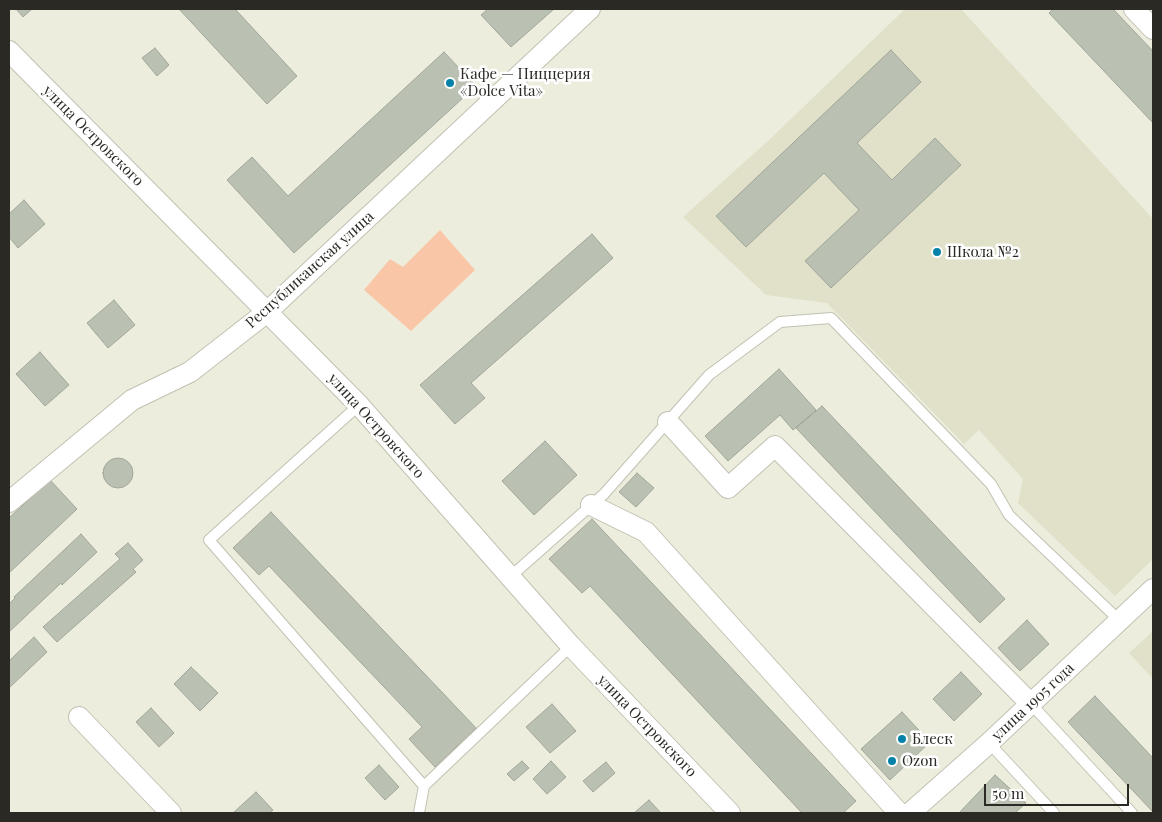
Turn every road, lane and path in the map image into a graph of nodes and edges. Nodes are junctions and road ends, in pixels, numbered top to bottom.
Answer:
1 (590, 9) edge
2 (1134, 9) edge
3 (1153, 29) edge
4 (9, 51) edge
5 (267, 312) junction
6 (359, 405) junction
7 (668, 422) junction
8 (12, 494) edge
9 (591, 505) junction
10 (510, 577) junction
11 (1153, 589) edge
12 (1120, 621) junction
13 (571, 646) junction
14 (1031, 704) junction
15 (79, 717) dead end
16 (989, 743) junction
17 (424, 786) junction
18 (171, 813) edge
19 (419, 813) edge
20 (730, 813) edge
21 (899, 813) edge
22 (910, 813) edge
23 (1054, 813) edge
24 (1132, 813) edge

1 - 5 street, Республиканская улица
2 - 3 street
4 - 5 street, улица Островского
5 - 6 street, улица Островского
5 - 8 street, Республиканская улица
6 - 10 street, улица Островского
6 - 17 lane
7 - 9 lane
7 - 12 lane
7 - 14 street
9 - 10 lane
9 - 21 street
10 - 13 street, улица Островского
11 - 12 street, улица 1905 года
12 - 14 street, улица 1905 года
13 - 17 lane
13 - 20 street, улица Островского
14 - 16 street, улица 1905 года
14 - 24 lane
15 - 18 street
16 - 22 street, улица 1905 года
16 - 23 lane
17 - 19 lane

